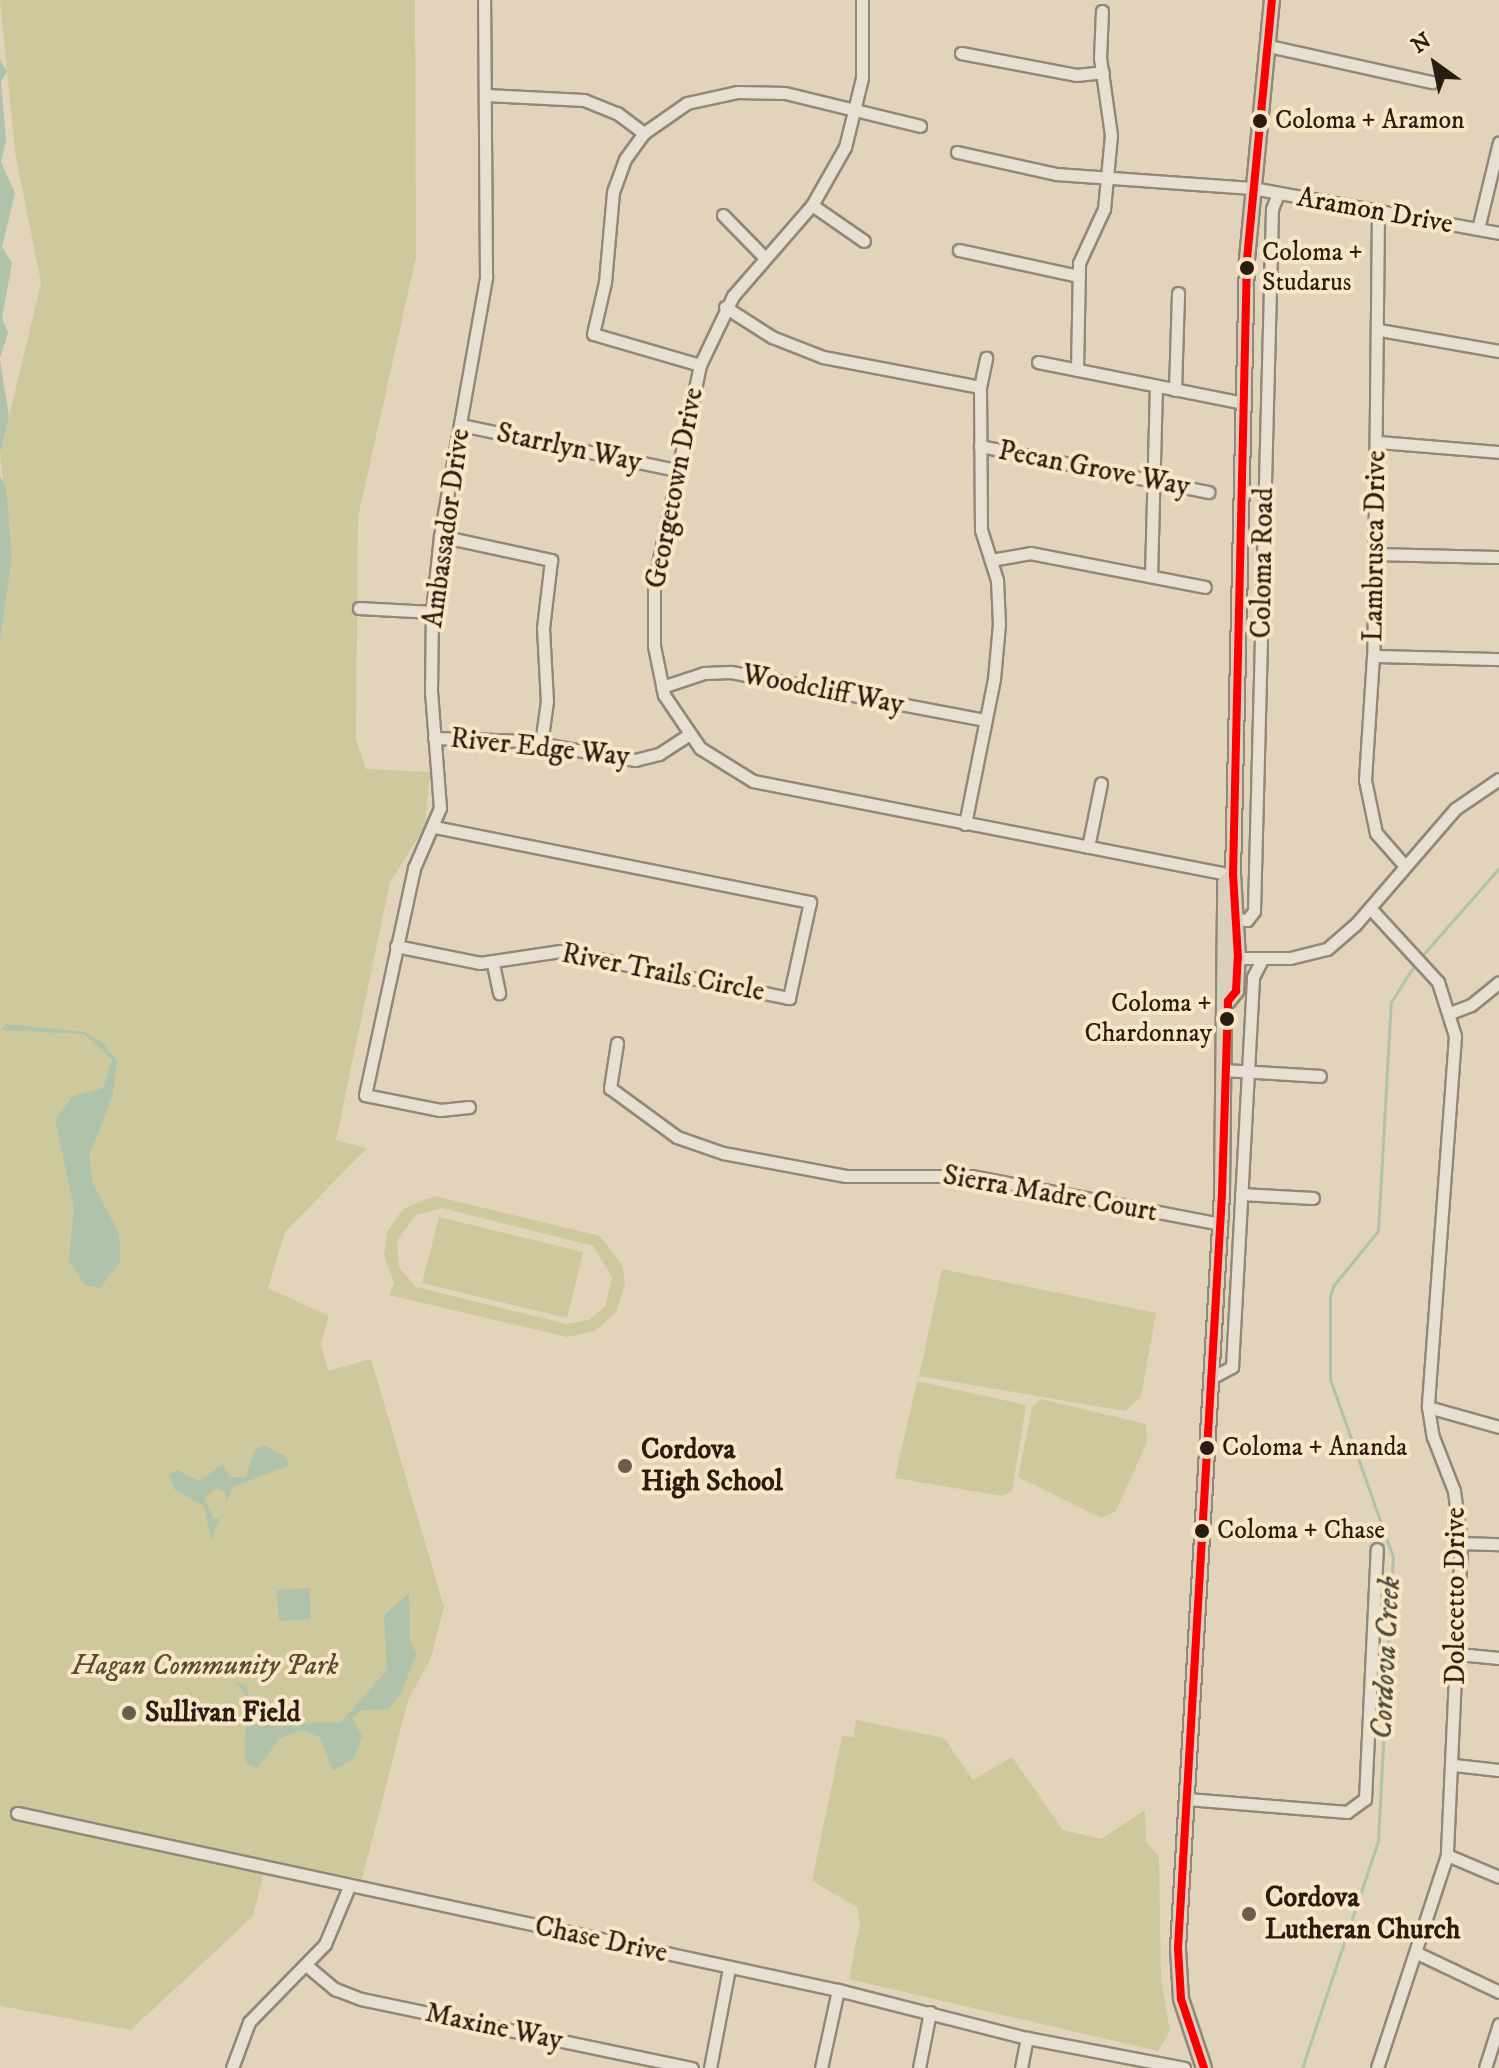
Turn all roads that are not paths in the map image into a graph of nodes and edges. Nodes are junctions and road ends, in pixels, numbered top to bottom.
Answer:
1 (484, 0) edge
2 (862, 0) edge
3 (1272, 0) edge
4 (1102, 11) dead end
5 (1269, 46) junction
6 (961, 53) dead end
7 (1103, 72) junction
8 (1432, 82) dead end
9 (486, 95) junction
10 (853, 111) junction
11 (920, 126) dead end
12 (644, 133) junction
13 (1499, 142) edge
14 (957, 152) dead end
15 (1107, 178) junction
16 (1252, 188) junction
17 (1278, 193) junction
18 (812, 205) junction
19 (1378, 212) junction
20 (723, 215) dead end
21 (1478, 229) junction
22 (1499, 233) edge
23 (864, 241) dead end
24 (959, 250) dead end
25 (765, 258) junction
26 (1078, 276) junction
27 (1178, 293) dead end
28 (725, 307) junction
29 (1380, 330) junction
30 (1499, 351) edge
31 (986, 358) dead end
32 (1038, 362) dead end
33 (700, 365) junction
34 (1077, 370) junction
35 (980, 387) junction
36 (1156, 387) junction
37 (1175, 390) junction
38 (1243, 403) junction
39 (461, 425) junction
40 (1378, 442) junction
41 (980, 446) junction
42 (1499, 452) edge
43 (677, 470) junction
44 (1154, 481) junction
45 (1208, 492) dead end
46 (440, 536) junction
47 (1375, 554) junction
48 (1499, 557) edge
49 (991, 560) junction
50 (1151, 576) junction
51 (1205, 587) dead end
52 (359, 608) dead end
53 (432, 612) junction
54 (1373, 656) junction
55 (1499, 659) edge
56 (662, 687) junction
57 (986, 720) junction
58 (688, 735) junction
59 (434, 738) junction
60 (541, 744) junction
61 (1499, 779) edge
62 (1101, 783) dead end
63 (965, 824) junction
64 (434, 827) junction
65 (1088, 847) junction
66 (1405, 866) junction
67 (1233, 875) junction
68 (1370, 908) junction
69 (1236, 919) junction
70 (396, 946) junction
71 (1238, 958) junction
72 (1262, 959) junction
73 (493, 964) junction
74 (1499, 982) edge
75 (1222, 984) junction
76 (499, 993) dead end
77 (1228, 1001) junction
78 (1450, 1013) junction
79 (617, 1043) dead end
80 (1225, 1070) junction
81 (1247, 1071) junction
82 (1320, 1076) dead end
83 (469, 1107) dead end
84 (1241, 1194) junction
85 (1313, 1198) dead end
86 (1221, 1224) junction
87 (1211, 1378) junction
88 (1428, 1407) junction
89 (1499, 1427) edge
90 (1461, 1543) junction
91 (1499, 1544) edge
92 (1377, 1549) dead end
93 (1458, 1654) junction
94 (1499, 1658) edge
95 (1454, 1765) junction
96 (1499, 1770) edge
97 (1187, 1799) junction
98 (17, 1813) dead end
99 (1447, 1855) junction
100 (1499, 1877) edge
101 (348, 1889) junction
102 (1417, 1953) junction
103 (306, 1965) junction
104 (729, 1968) junction
105 (838, 1990) junction
106 (1499, 1992) edge
107 (930, 2012) junction
108 (1499, 2024) edge
109 (1027, 2038) junction
110 (1134, 2064) edge
111 (232, 2068) edge
112 (692, 2068) edge
113 (710, 2068) edge
114 (821, 2068) edge
115 (919, 2068) edge
116 (1021, 2068) edge
117 (1184, 2068) edge
118 (1204, 2068) edge
119 (1377, 2068) edge
120 (1485, 2068) edge

1 - 9 street, Ambassador Drive
2 - 10 street, Georgetown Drive
3 - 5 main road, Coloma Road
4 - 7 street
5 - 8 street
5 - 16 main road, Coloma Road
6 - 7 street
7 - 15 street
9 - 12 street
9 - 39 street, Ambassador Drive
10 - 11 street
10 - 12 street
10 - 18 street, Georgetown Drive
12 - 33 street
13 - 21 street
14 - 15 street, Aramon Drive
15 - 16 street, Aramon Drive
15 - 26 street
16 - 17 street, Aramon Drive
16 - 38 main road, Coloma Road
17 - 19 street, Aramon Drive
17 - 69 street, Coloma Road
18 - 23 street
18 - 25 street, Georgetown Drive
19 - 21 street, Aramon Drive
19 - 29 street, Lambrusca Drive
20 - 25 street
21 - 22 street, Aramon Drive
24 - 26 street
25 - 28 street, Georgetown Drive
26 - 34 street
27 - 37 street
28 - 33 street, Georgetown Drive
28 - 35 street
29 - 30 street
29 - 40 street, Lambrusca Drive
31 - 35 street
32 - 34 street
33 - 43 street, Georgetown Drive
34 - 36 street
35 - 41 street
36 - 37 street
36 - 44 street
37 - 38 street
38 - 67 main road, Coloma Road
39 - 43 street, Starrlyn Way
39 - 46 street, Ambassador Drive
40 - 42 street
40 - 47 street, Lambrusca Drive
41 - 44 street, Pecan Grove Way
41 - 49 street
43 - 56 street, Georgetown Drive
44 - 45 street, Pecan Grove Way
44 - 50 street
46 - 53 street, Ambassador Drive
46 - 60 street
47 - 48 street
47 - 54 street, Lambrusca Drive
49 - 50 street
49 - 57 street
50 - 51 street
52 - 53 street
53 - 59 street, Ambassador Drive
54 - 55 street
54 - 66 street, Lambrusca Drive
56 - 57 street, Woodcliff Way
56 - 58 street, Georgetown Drive
57 - 63 street
58 - 60 street, River Edge Way
58 - 63 street, Georgetown Drive
59 - 60 street, River Edge Way
59 - 64 street, Ambassador Drive
61 - 66 street
62 - 65 street
63 - 65 street, Georgetown Drive
64 - 70 street, Ambassador Drive
64 - 73 street, River Trails Circle
65 - 67 street, Georgetown Drive
66 - 68 street
67 - 69 main road, Coloma Road
67 - 75 main road, Coloma Road
68 - 72 street
68 - 78 street, Dolecetto Drive
69 - 71 main road, Coloma Road
70 - 73 street, River Trails Circle
70 - 83 street, Ambassador Drive
71 - 72 street
71 - 75 main road
71 - 77 main road, Coloma Road
72 - 81 street
73 - 76 street
74 - 78 street
75 - 77 main road, Coloma Road
77 - 80 main road, Coloma Road
78 - 88 street, Dolecetto Drive
79 - 86 street, Sierra Madre Court
80 - 81 street
80 - 86 main road, Coloma Road
81 - 82 street
81 - 84 street
84 - 85 street
84 - 87 street
86 - 87 main road, Coloma Road
87 - 97 main road, Coloma Road
88 - 89 street
88 - 90 street, Dolecetto Drive
90 - 91 street
90 - 93 street, Dolecetto Drive
92 - 97 street
93 - 94 street
93 - 95 street, Dolecetto Drive
95 - 96 street
95 - 99 street, Dolecetto Drive
97 - 118 main road, Coloma Road
98 - 101 street, Chase Drive
99 - 100 street
99 - 102 street, Dolecetto Drive
101 - 103 street
101 - 104 street, Chase Drive
102 - 106 street
102 - 119 street, Dolecetto Drive
103 - 111 street
103 - 112 street, Maxine Way
104 - 105 street, Chase Drive
104 - 113 street
105 - 107 street, Chase Drive
105 - 114 street
107 - 109 street, Chase Drive
107 - 115 street
108 - 120 street
109 - 110 street, Chase Drive
109 - 116 street
110 - 117 street, Chase Drive

